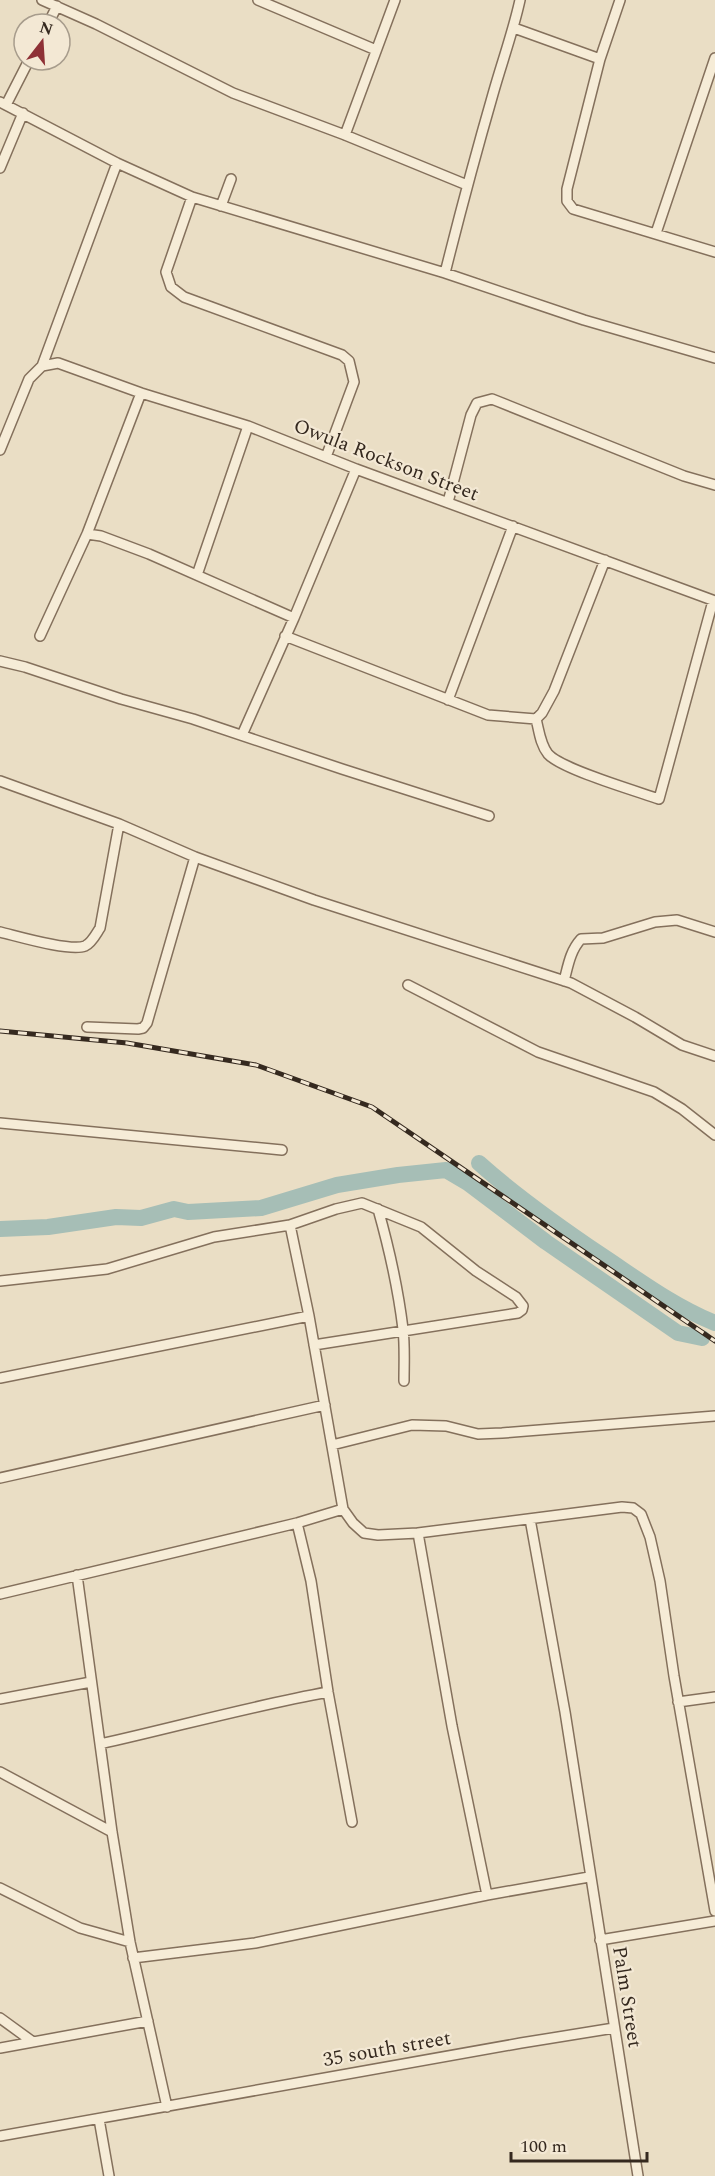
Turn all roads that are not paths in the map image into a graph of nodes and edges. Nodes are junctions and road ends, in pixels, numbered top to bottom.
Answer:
1 (42, 0) edge
2 (258, 0) edge
3 (394, 0) edge
4 (520, 0) edge
5 (620, 0) edge
6 (57, 6) junction
7 (54, 12) edge
8 (514, 28) junction
9 (375, 50) junction
10 (715, 58) edge
11 (600, 59) junction
12 (22, 72) edge
13 (3, 104) edge
14 (23, 113) junction
15 (345, 135) junction
16 (117, 163) junction
17 (0, 168) edge
18 (231, 179) dead end
19 (467, 185) junction
20 (192, 197) junction
21 (221, 206) junction
22 (656, 233) junction
23 (715, 252) edge
24 (446, 273) junction
25 (715, 358) edge
26 (42, 366) junction
27 (141, 393) junction
28 (11, 420) junction
29 (248, 426) junction
30 (0, 428) edge
31 (0, 450) edge
32 (326, 457) junction
33 (356, 469) junction
34 (715, 485) edge
35 (448, 502) junction
36 (513, 526) junction
37 (87, 534) junction
38 (605, 560) junction
39 (197, 576) junction
40 (714, 601) edge
41 (294, 618) junction
42 (40, 636) dead end
43 (285, 636) junction
44 (0, 661) edge
45 (448, 700) junction
46 (537, 719) junction
47 (242, 735) junction
48 (0, 781) edge
49 (489, 816) dead end
50 (119, 824) junction
51 (195, 857) junction
52 (0, 932) edge
53 (715, 932) edge
54 (564, 981) junction
55 (408, 985) dead end
56 (87, 1027) dead end
57 (715, 1056) edge
58 (0, 1123) edge
59 (715, 1135) edge
60 (282, 1149) dead end
61 (378, 1209) junction
62 (290, 1225) junction
63 (0, 1281) edge
64 (309, 1316) junction
65 (404, 1331) junction
66 (314, 1345) junction
67 (0, 1378) edge
68 (404, 1381) dead end
69 (325, 1405) junction
70 (715, 1416) edge
71 (332, 1445) junction
72 (0, 1478) edge
73 (343, 1509) junction
74 (530, 1519) junction
75 (297, 1523) junction
76 (418, 1533) junction
77 (77, 1575) junction
78 (0, 1594) edge
79 (91, 1682) junction
80 (328, 1692) junction
81 (715, 1697) edge
82 (0, 1699) edge
83 (678, 1702) junction
84 (100, 1744) junction
85 (0, 1772) edge
86 (352, 1822) dead end
87 (112, 1832) junction
88 (589, 1877) junction
89 (0, 1888) edge
90 (487, 1895) junction
91 (715, 1911) edge
92 (715, 1921) edge
93 (600, 1940) junction
94 (130, 1942) junction
95 (133, 1958) junction
96 (0, 2018) edge
97 (148, 2021) junction
98 (614, 2028) junction
99 (33, 2042) junction
100 (0, 2048) edge
101 (167, 2107) junction
102 (99, 2119) junction
103 (0, 2136) edge
104 (109, 2176) edge
105 (638, 2176) edge

1 - 6 street
2 - 9 street
3 - 9 street
4 - 8 street
5 - 11 street
6 - 7 street
6 - 15 street
8 - 11 street
8 - 19 street
9 - 15 street
10 - 22 street
11 - 22 street
12 - 13 street
13 - 14 street
14 - 16 street
14 - 17 street
15 - 19 street
16 - 20 street
16 - 26 street
18 - 21 street
19 - 24 street
20 - 21 street
20 - 32 street
21 - 24 street
22 - 23 street
24 - 25 street
26 - 27 street, Owula Rockson Street
26 - 28 street
27 - 29 street, Owula Rockson Street
27 - 37 street
28 - 30 street
28 - 31 street
29 - 32 street, Owula Rockson Street
29 - 39 street
32 - 33 street, Owula Rockson Street
33 - 35 street, Owula Rockson Street
33 - 41 street
34 - 35 street
35 - 36 street, Owula Rockson Street
36 - 38 street, Owula Rockson Street
36 - 45 street
37 - 39 street
37 - 42 street
38 - 40 street, Owula Rockson Street
38 - 46 street
39 - 41 street
40 - 46 street
41 - 43 street
43 - 45 street
43 - 47 street
44 - 47 street
45 - 46 street
47 - 49 street
48 - 50 street
50 - 51 street
50 - 52 street
51 - 54 street
51 - 56 street
53 - 54 street
54 - 57 street
55 - 59 street
58 - 60 street
61 - 62 street
61 - 65 street
61 - 65 street
62 - 63 street
62 - 64 street
64 - 66 street
64 - 67 street
65 - 66 street
65 - 68 street
66 - 69 street
69 - 71 street
69 - 72 street
70 - 71 street
71 - 73 street
73 - 75 street
73 - 76 street
74 - 76 street
74 - 83 street
74 - 88 street
75 - 77 street
75 - 80 street
76 - 90 street
77 - 78 street
77 - 79 street
79 - 82 street
79 - 84 street
80 - 84 street
80 - 86 street
81 - 83 street
83 - 91 street
84 - 87 street
85 - 87 street
87 - 94 street
88 - 90 street
88 - 93 street
89 - 94 street
90 - 95 street
92 - 93 street, Palm Street
93 - 98 street, Palm Street
94 - 95 street
95 - 97 street
96 - 99 street
97 - 99 street
97 - 101 street
98 - 101 street, 35 south street
98 - 105 street, Palm Street
99 - 100 street
101 - 102 street, 35 south street
102 - 103 street, 35 south street
102 - 104 street

